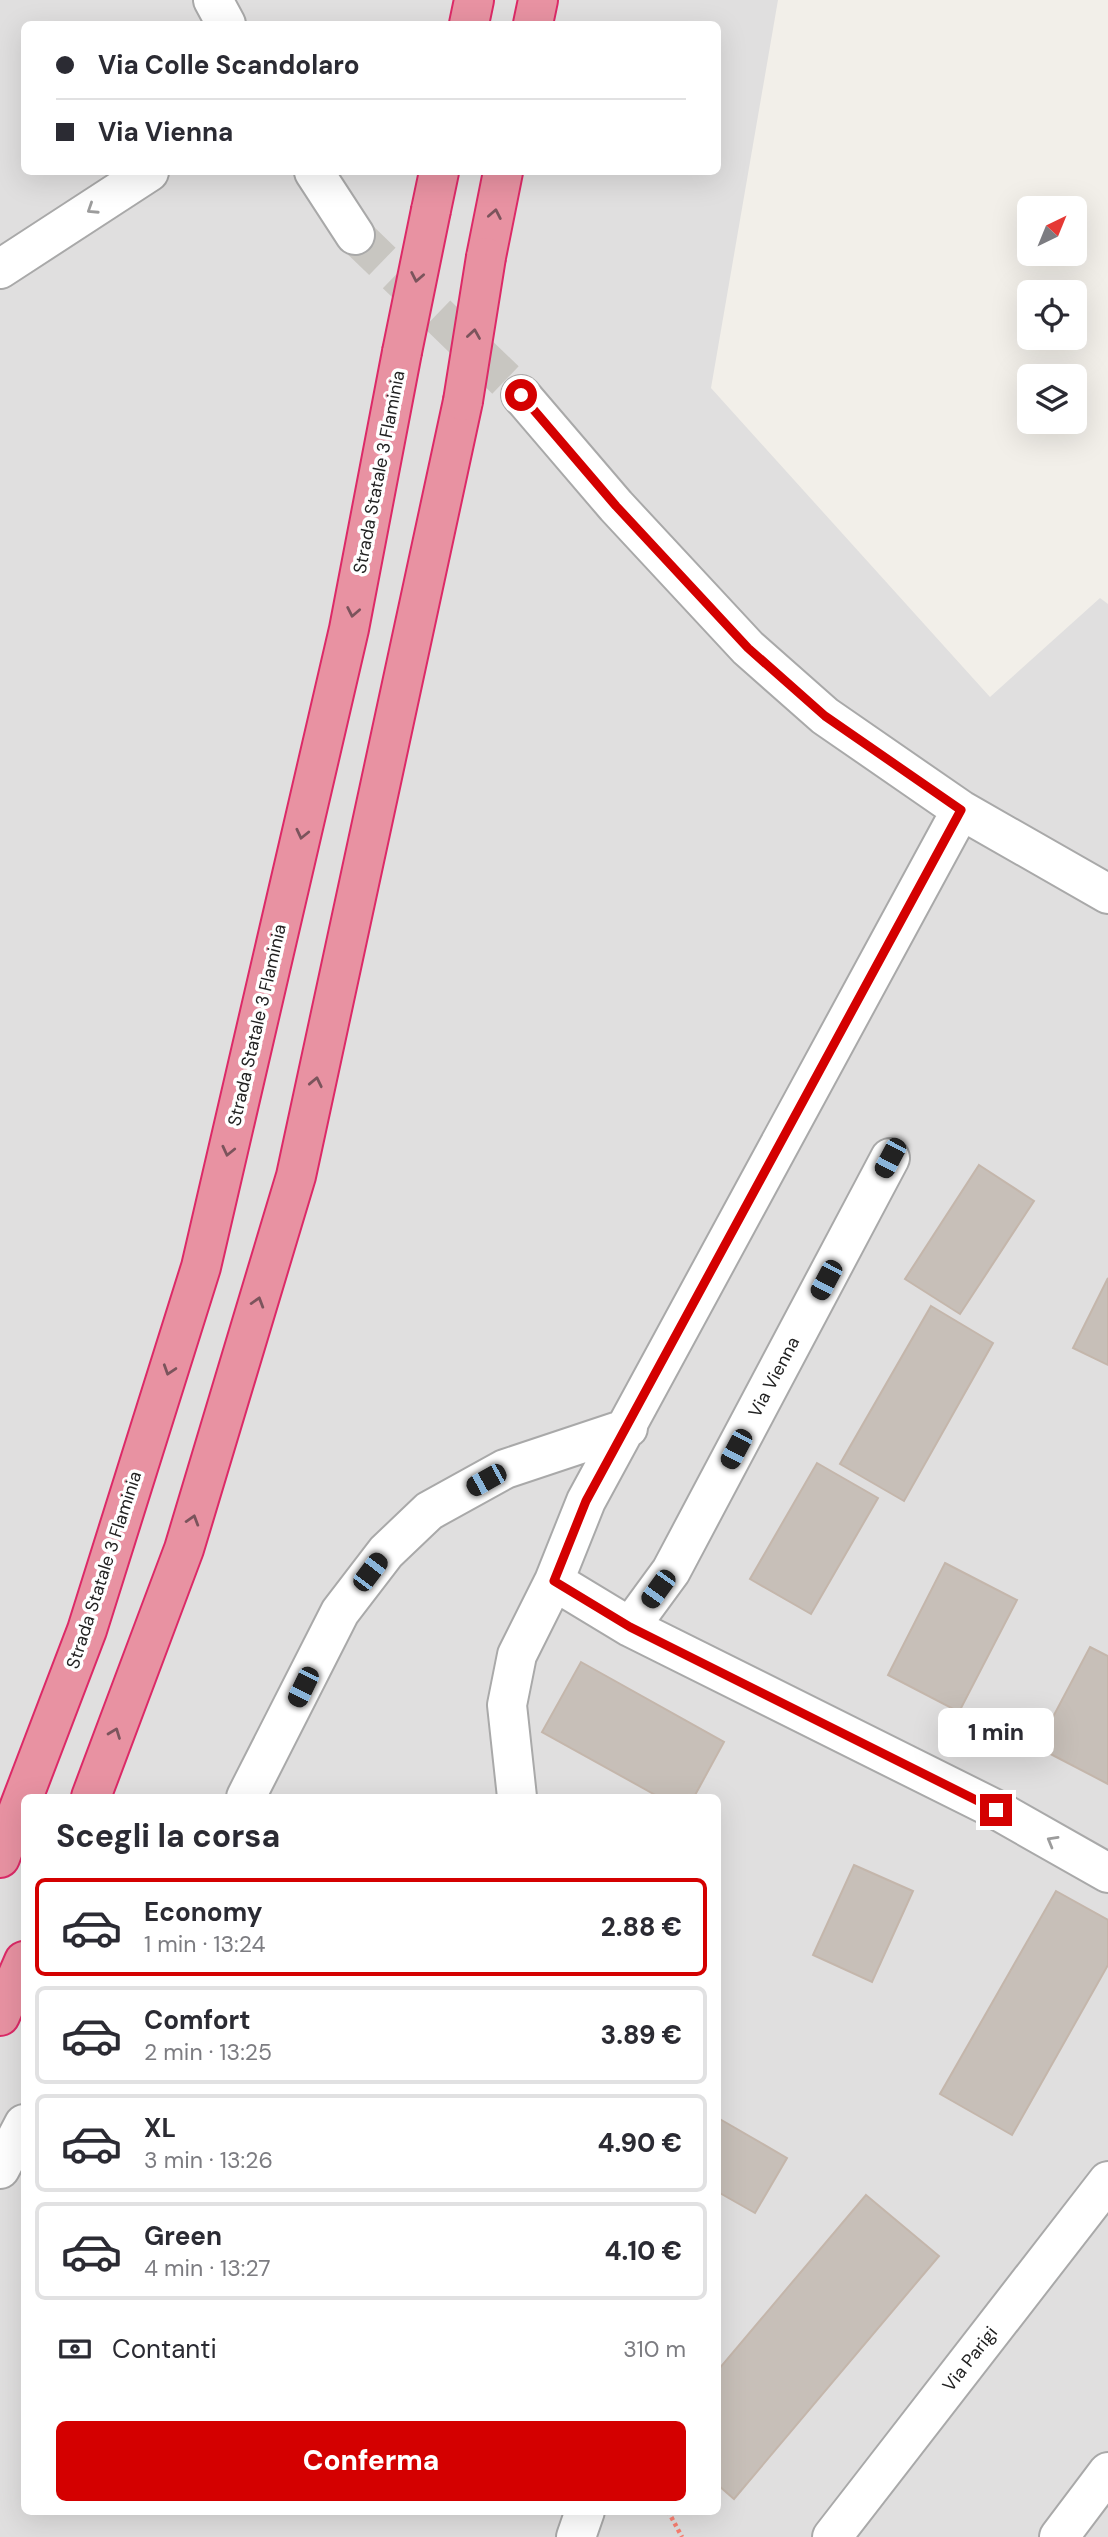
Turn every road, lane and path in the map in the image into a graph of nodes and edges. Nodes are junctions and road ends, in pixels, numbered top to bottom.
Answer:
1 (213, 0) edge
2 (474, 0) edge
3 (538, 0) edge
4 (224, 21) edge
5 (470, 21) edge
6 (534, 21) edge
7 (144, 175) edge
8 (316, 175) edge
9 (438, 175) edge
10 (502, 175) edge
11 (355, 234) tunnel mouth
12 (0, 269) edge
13 (521, 395) tunnel mouth
14 (961, 810) junction
15 (1108, 894) edge
16 (890, 1158) dead end
17 (628, 1428) junction
18 (554, 1581) junction
19 (630, 1627) junction
20 (24, 1794) edge
21 (91, 1794) edge
22 (248, 1794) edge
23 (517, 1794) edge
24 (21, 1803) edge
25 (0, 1858) edge
26 (1108, 1873) edge
27 (21, 1968) edge
28 (0, 2016) edge
29 (21, 2130) edge
30 (0, 2169) edge
31 (1108, 2181) edge
32 (1108, 2473) edge
33 (584, 2515) edge
34 (670, 2515) edge
35 (576, 2537) edge
36 (681, 2537) edge
37 (832, 2537) edge
38 (1059, 2537) edge

1 - 4 street
2 - 5 highway
3 - 6 highway
7 -> 12 street
8 - 11 street
9 -> 20 highway, Strada Statale 3 Flaminia, bridge
21 -> 10 highway, bridge
13 - 14 street
14 - 15 street
14 - 17 street
16 - 19 street, Via Vienna
17 - 18 street
17 - 22 street
18 - 19 street
18 - 23 street
26 -> 19 street
24 -> 25 highway, Strada Statale 3 Flaminia, bridge
27 - 28 highway
29 - 30 street
31 - 37 street, Via Parigi
32 - 38 street
33 - 35 street
34 - 36 path

